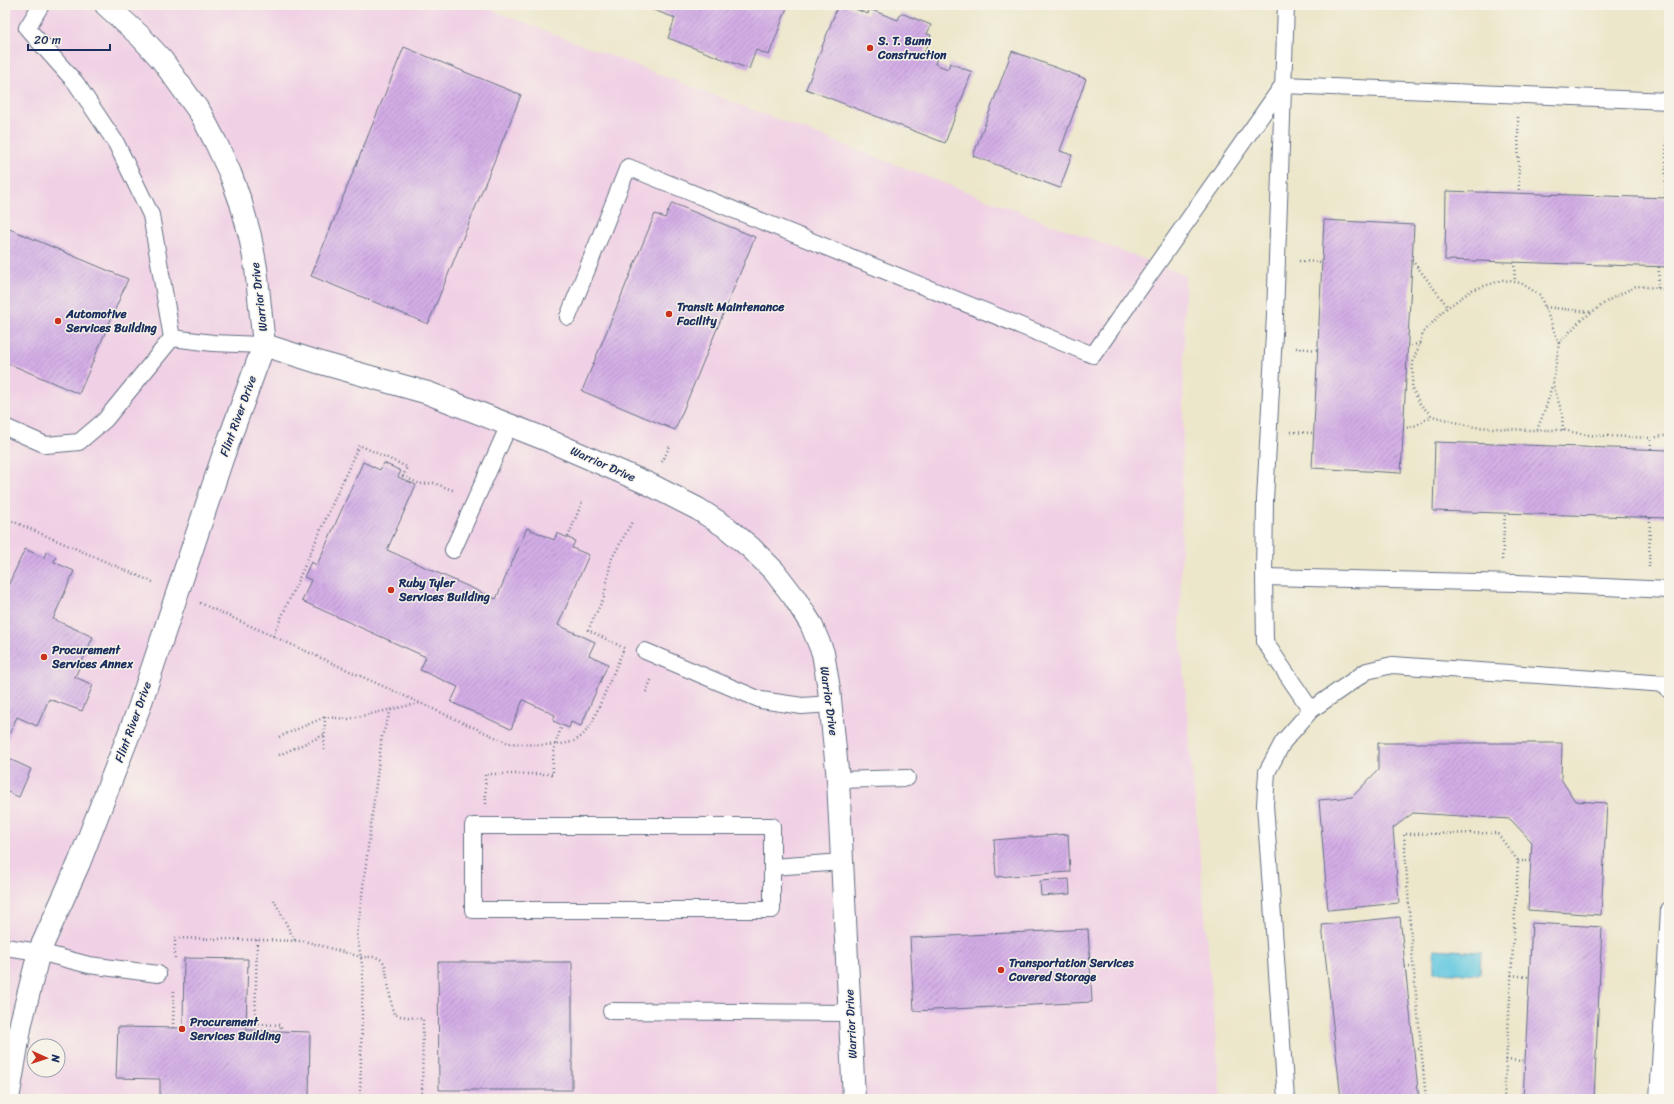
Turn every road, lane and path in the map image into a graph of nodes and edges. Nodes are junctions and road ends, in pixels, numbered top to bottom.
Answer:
1 (41, 5) edge
2 (106, 5) edge
3 (1286, 5) edge
4 (1283, 85) junction
5 (1517, 95) junction
6 (1668, 101) edge
7 (1518, 193) dead end
8 (1665, 198) dead end
9 (1412, 260) dead end
10 (1514, 262) dead end
11 (1659, 266) dead end
12 (1515, 282) junction
13 (1658, 288) junction
14 (1669, 292) edge
15 (1448, 307) junction
16 (1545, 307) junction
17 (1591, 312) junction
18 (568, 317) dead end
19 (172, 338) junction
20 (1559, 343) junction
21 (1420, 344) junction
22 (264, 345) junction
23 (1407, 345) dead end
24 (1553, 384) junction
25 (1432, 416) junction
26 (509, 425) junction
27 (5, 427) edge
28 (1403, 429) dead end
29 (1536, 430) junction
30 (1563, 430) junction
31 (1669, 435) edge
32 (1651, 438) junction
33 (670, 446) dead end
34 (1650, 449) dead end
35 (661, 464) dead end
36 (475, 500) junction
37 (582, 502) dead end
38 (1505, 513) dead end
39 (5, 518) edge
40 (1650, 518) dead end
41 (632, 522) dead end
42 (568, 537) dead end
43 (453, 550) dead end
44 (1264, 577) junction
45 (1501, 583) junction
46 (1648, 589) junction
47 (1669, 590) edge
48 (177, 593) junction
49 (273, 636) junction
50 (624, 648) junction
51 (646, 651) joint
52 (1669, 690) edge
53 (420, 703) junction
54 (831, 704) junction
55 (391, 710) junction
56 (1310, 710) junction
57 (325, 717) junction
58 (562, 725) dead end
59 (324, 735) junction
60 (279, 737) dead end
61 (554, 744) junction
62 (324, 750) dead end
63 (279, 755) dead end
64 (908, 778) dead end
65 (838, 780) junction
66 (486, 788) dead end
67 (1518, 861) junction
68 (1531, 861) dead end
69 (843, 862) junction
70 (772, 867) junction
71 (274, 900) dead end
72 (1669, 910) edge
73 (257, 940) junction
74 (295, 941) junction
75 (5, 947) edge
76 (39, 952) junction
77 (361, 957) junction
78 (174, 960) dead end
79 (1405, 967) dead end
80 (1413, 967) junction
81 (158, 974) dead end
82 (1511, 975) junction
83 (1529, 977) dead end
84 (174, 983) dead end
85 (611, 1011) dead end
86 (850, 1013) junction
87 (173, 1028) dead end
88 (281, 1031) dead end
89 (1414, 1049) dead end
90 (1421, 1049) junction
91 (1506, 1060) junction
92 (1525, 1061) dead end
93 (8, 1099) edge
94 (360, 1099) edge
95 (422, 1099) edge
96 (854, 1099) edge
97 (1286, 1099) edge
98 (1426, 1099) edge
99 (1504, 1099) edge
100 (1658, 1099) edge

1 - 19 lane
2 - 22 street, Warrior Drive
3 - 4 lane
4 - 5 lane
4 - 18 lane
4 - 44 lane
5 - 6 lane
5 - 7 path
6 - 8 path
9 - 15 path
10 - 12 path
11 - 13 path
12 - 15 path
12 - 16 path
13 - 14 path
13 - 17 path
15 - 21 path
16 - 17 path
16 - 20 path
17 - 20 path
19 - 22 lane
19 - 27 lane
20 - 24 path
21 - 23 path
21 - 25 path
22 - 26 street, Warrior Drive
22 - 48 street, Flint River Drive
24 - 29 path
24 - 30 path
25 - 28 path
25 - 29 path
26 - 36 lane
26 - 54 street, Warrior Drive
29 - 30 path
30 - 32 path
31 - 32 path
32 - 34 path
33 - 35 path
36 - 43 lane
36 - 49 path
37 - 42 path
38 - 45 path
39 - 48 path
40 - 46 path
41 - 50 path
44 - 45 lane
44 - 56 lane
45 - 46 lane
46 - 47 lane
48 - 49 path
48 - 76 street, Flint River Drive
49 - 53 path
50 - 51 path
50 - 61 path
51 - 54 lane
52 - 56 lane
53 - 55 path
53 - 61 path
54 - 65 street, Warrior Drive
55 - 57 path
55 - 77 path
56 - 97 lane
57 - 59 path
57 - 60 path
58 - 61 path
59 - 62 path
59 - 63 path
61 - 66 path
64 - 65 lane
65 - 69 street, Warrior Drive
67 - 68 path
67 - 80 path
67 - 82 path
69 - 70 lane
69 - 86 street, Warrior Drive
70 - 70 lane
71 - 74 path
72 - 100 lane
73 - 74 path
73 - 78 path
73 - 88 path
74 - 77 path
75 - 76 lane
76 - 81 lane
76 - 93 street, Flint River Drive
77 - 94 path
77 - 95 path
79 - 80 path
80 - 90 path
82 - 83 path
82 - 91 path
84 - 87 path
85 - 86 lane
86 - 96 street, Warrior Drive
89 - 90 path
90 - 98 path
91 - 92 path
91 - 99 path

